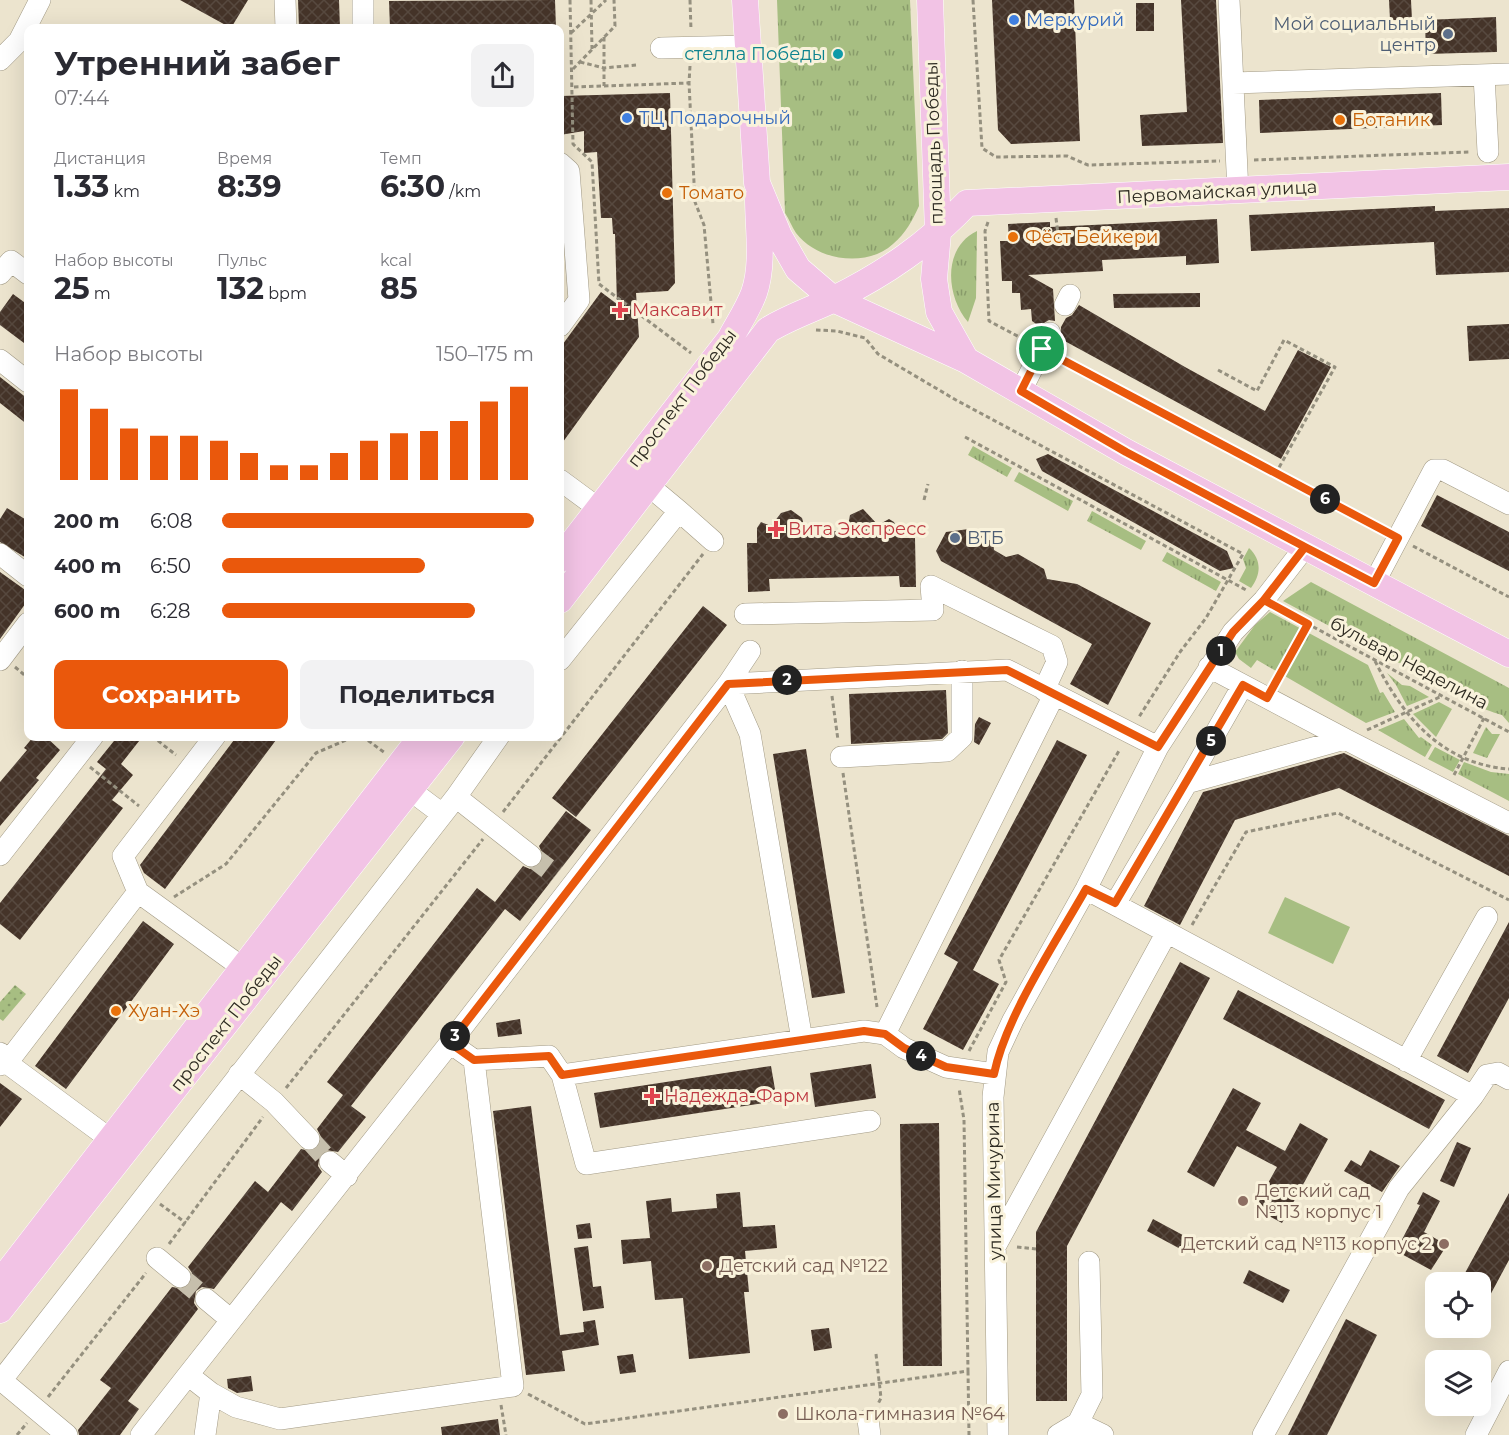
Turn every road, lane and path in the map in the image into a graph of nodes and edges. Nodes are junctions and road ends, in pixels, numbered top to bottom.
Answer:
1 (40, 0) edge
2 (285, 0) edge
3 (363, 0) edge
4 (570, 0) edge
5 (591, 0) edge
6 (606, 0) edge
7 (614, 0) edge
8 (690, 0) edge
9 (745, 0) edge
10 (930, 0) edge
11 (973, 0) edge
12 (1229, 0) edge
13 (592, 15) junction
14 (28, 24) edge
15 (286, 24) edge
16 (363, 24) edge
17 (24, 31) edge
18 (571, 33) junction
19 (604, 37) junction
20 (748, 46) junction
21 (692, 47) junction
22 (661, 48) dead end
23 (592, 50) junction
24 (0, 60) edge
25 (580, 62) junction
26 (636, 65) dead end
27 (604, 68) junction
28 (573, 69) junction
29 (1509, 74) edge
30 (1484, 75) junction
31 (689, 83) junction
32 (1233, 83) junction
33 (604, 86) junction
34 (573, 87) junction
35 (1488, 152) joint
36 (1236, 160) junction
37 (564, 167) edge
38 (1509, 177) edge
39 (757, 183) junction
40 (1238, 192) junction
41 (1046, 215) dead end
42 (989, 218) dead end
43 (938, 233) junction
44 (1058, 234) dead end
45 (24, 271) edge
46 (0, 274) edge
47 (833, 299) junction
48 (564, 321) edge
49 (713, 326) dead end
50 (814, 330) dead end
51 (1046, 341) junction
52 (0, 360) edge
53 (966, 360) junction
54 (684, 363) dead end
55 (1218, 370) dead end
56 (24, 379) edge
57 (1021, 391) junction
58 (965, 437) dead end
59 (1276, 473) junction
60 (564, 483) edge
61 (928, 484) dead end
62 (649, 486) junction
63 (924, 500) dead end
64 (1509, 504) edge
65 (598, 508) junction
66 (679, 511) junction
67 (1398, 538) junction
68 (713, 541) joint
69 (1305, 547) junction
70 (0, 554) edge
71 (564, 554) edge
72 (24, 573) edge
73 (1228, 580) junction
74 (1374, 583) junction
75 (564, 595) edge
76 (1509, 597) edge
77 (1264, 600) junction
78 (745, 614) dead end
79 (1308, 624) junction
80 (24, 628) edge
81 (750, 651) dead end
82 (1509, 654) edge
83 (564, 655) edge
84 (0, 660) edge
85 (1374, 660) junction
86 (1209, 667) junction
87 (962, 671) junction
88 (830, 677) junction
89 (728, 684) junction
90 (1243, 685) junction
91 (1049, 692) junction
92 (1442, 696) junction
93 (1267, 698) junction
94 (1406, 713) junction
95 (1484, 718) junction
96 (1509, 732) edge
97 (1130, 733) junction
98 (564, 734) edge
99 (1345, 739) junction
100 (89, 741) edge
101 (158, 741) edge
102 (211, 741) edge
103 (344, 741) edge
104 (368, 741) edge
105 (418, 741) edge
106 (448, 741) edge
107 (495, 741) edge
108 (559, 741) edge
109 (1158, 747) junction
110 (388, 756) dead end
111 (1463, 756) junction
112 (77, 757) junction
113 (841, 757) junction
114 (192, 768) junction
115 (1509, 769) edge
116 (1186, 783) junction
117 (410, 790) junction
118 (1446, 790) junction
119 (456, 797) junction
120 (442, 814) junction
121 (153, 818) junction
122 (1509, 823) edge
123 (493, 826) junction
124 (0, 855) edge
125 (531, 856) tunnel mouth
126 (1086, 889) junction
127 (138, 892) junction
128 (1509, 900) edge
129 (1115, 903) junction
130 (159, 907) junction
131 (1487, 917) dead end
132 (1175, 937) junction
133 (243, 968) junction
134 (883, 1033) junction
135 (802, 1040) junction
136 (450, 1043) junction
137 (2, 1060) edge
138 (474, 1060) junction
139 (1406, 1060) junction
140 (959, 1069) junction
141 (239, 1074) junction
142 (994, 1074) junction
143 (562, 1075) junction
144 (1509, 1079) edge
145 (1473, 1096) junction
146 (274, 1102) junction
147 (870, 1121) dead end
148 (110, 1139) junction
149 (309, 1139) tunnel mouth
150 (330, 1162) tunnel mouth
151 (347, 1176) junction
152 (146, 1194) junction
153 (186, 1223) junction
154 (995, 1246) junction
155 (157, 1258) junction
156 (1089, 1262) dead end
157 (180, 1277) tunnel mouth
158 (0, 1282) edge
159 (206, 1299) tunnel mouth
160 (0, 1310) edge
161 (230, 1319) junction
162 (876, 1354) dead end
163 (968, 1371) junction
164 (1509, 1371) edge
165 (188, 1375) junction
166 (1, 1381) edge
167 (881, 1381) junction
168 (506, 1387) junction
169 (211, 1393) junction
170 (37, 1410) junction
171 (1078, 1423) junction
172 (281, 1427) edge
173 (869, 1428) edge
174 (67, 1435) edge
175 (141, 1435) edge
176 (205, 1435) edge
177 (506, 1435) edge
178 (969, 1435) edge
179 (998, 1435) edge
180 (1058, 1435) edge
181 (1103, 1435) edge
182 (1263, 1435) edge
183 (1476, 1435) edge

1 - 14 street
2 - 15 street
3 - 16 street
4 - 18 path
5 - 13 path
6 - 13 path
7 - 19 path
8 - 21 path
9 - 20 main road
10 - 43 main road, площадь Победы
11 - 36 path
12 - 32 street
13 - 18 path
13 - 23 path
17 - 24 street
18 - 28 path
19 - 23 path
19 - 27 path
20 - 21 street
20 - 39 main road
21 - 22 street
21 - 31 path
23 - 25 path
25 - 27 path
25 - 28 path
26 - 27 path
27 - 33 path
28 - 34 path
29 - 30 street
30 - 32 street
30 - 35 street
31 - 33 path
31 - 49 path
32 - 36 street
33 - 34 path
34 - 54 path
35 - 36 path
36 - 40 street
37 - 48 street
38 - 40 main road, Первомайская улица
39 - 47 main road
39 - 65 main road, проспект Победы
40 - 43 main road, Первомайская улица
41 - 44 path
42 - 51 path
43 - 47 main road, площадь Победы
43 - 53 main road
45 - 46 street
47 - 53 main road
47 - 62 main road, проспект Победы
50 - 73 path
51 - 57 street
51 - 59 path
52 - 56 street
53 - 57 main road
55 - 59 path
57 - 69 main road
58 - 73 path, бульвар Неделина
59 - 67 path
60 - 65 street
61 - 63 path
62 - 66 street
62 - 75 main road, проспект Победы
64 - 67 street
65 - 71 main road, проспект Победы
66 - 68 street
66 - 83 street
67 - 74 street
67 - 76 path
68 - 98 path
69 - 74 main road
69 - 77 street, улица Мичурина
70 - 72 street
73 - 77 path, бульвар Неделина
73 - 97 path
74 - 82 main road
77 - 79 path, бульвар Неделина
77 - 86 street, улица Мичурина
78 - 91 street
79 - 85 path, бульвар Неделина
79 - 93 path
80 - 84 street
81 - 89 street
85 - 92 path, бульвар Неделина
85 - 94 path
86 - 90 street
86 - 109 street, улица Мичурина
87 - 88 street
87 - 91 street
87 - 113 street
88 - 89 street
88 - 113 path
89 - 135 street
89 - 136 street
90 - 93 street
90 - 116 street
91 - 97 street
91 - 134 street
92 - 94 path
92 - 95 path, бульвар Неделина
93 - 99 street
94 - 99 path
94 - 111 path
95 - 96 path, бульвар Неделина
95 - 111 path
97 - 109 street
97 - 140 path
99 - 116 street
99 - 118 street
100 - 112 street
101 - 114 path
102 - 114 street
103 - 130 path
104 - 110 path
105 - 133 main road, проспект Победы
106 - 117 main road, проспект Победы
107 - 119 street
108 - 123 path
109 - 126 street, улица Мичурина
111 - 115 path
111 - 118 path
112 - 121 path
112 - 124 street
113 - 134 path
114 - 121 street
116 - 129 street
117 - 120 street
117 - 160 main road, проспект Победы
118 - 122 street
119 - 120 street
119 - 123 street
120 - 141 street
121 - 127 street
123 - 125 street
123 - 146 path
126 - 129 street
126 - 142 street, улица Мичурина
127 - 130 street
127 - 137 street
128 - 132 path
129 - 132 street
130 - 133 street
131 - 139 street
132 - 139 street
132 - 154 street
133 - 148 main road, проспект Победы
134 - 135 street
134 - 140 street
135 - 143 street
136 - 138 street
136 - 151 street
137 - 148 street
138 - 143 street
138 - 168 street
139 - 145 street
140 - 142 street
140 - 163 path
141 - 146 street
141 - 152 street
142 - 154 street, улица Мичурина
143 - 147 street
144 - 145 street
145 - 182 street
146 - 149 street
146 - 153 path
148 - 158 main road, проспект Победы
150 - 151 street
151 - 161 street
152 - 153 path
152 - 166 street
153 - 155 path
154 - 179 street, улица Мичурина
155 - 157 street
155 - 170 path
156 - 171 street
159 - 161 street
161 - 165 street
162 - 167 path
163 - 167 path
163 - 178 path
164 - 183 street
165 - 169 street
165 - 175 street
166 - 170 street
167 - 168 path
167 - 173 path
168 - 172 street
168 - 177 path
169 - 172 street
169 - 176 street
170 - 174 street
171 - 180 street
171 - 181 street

